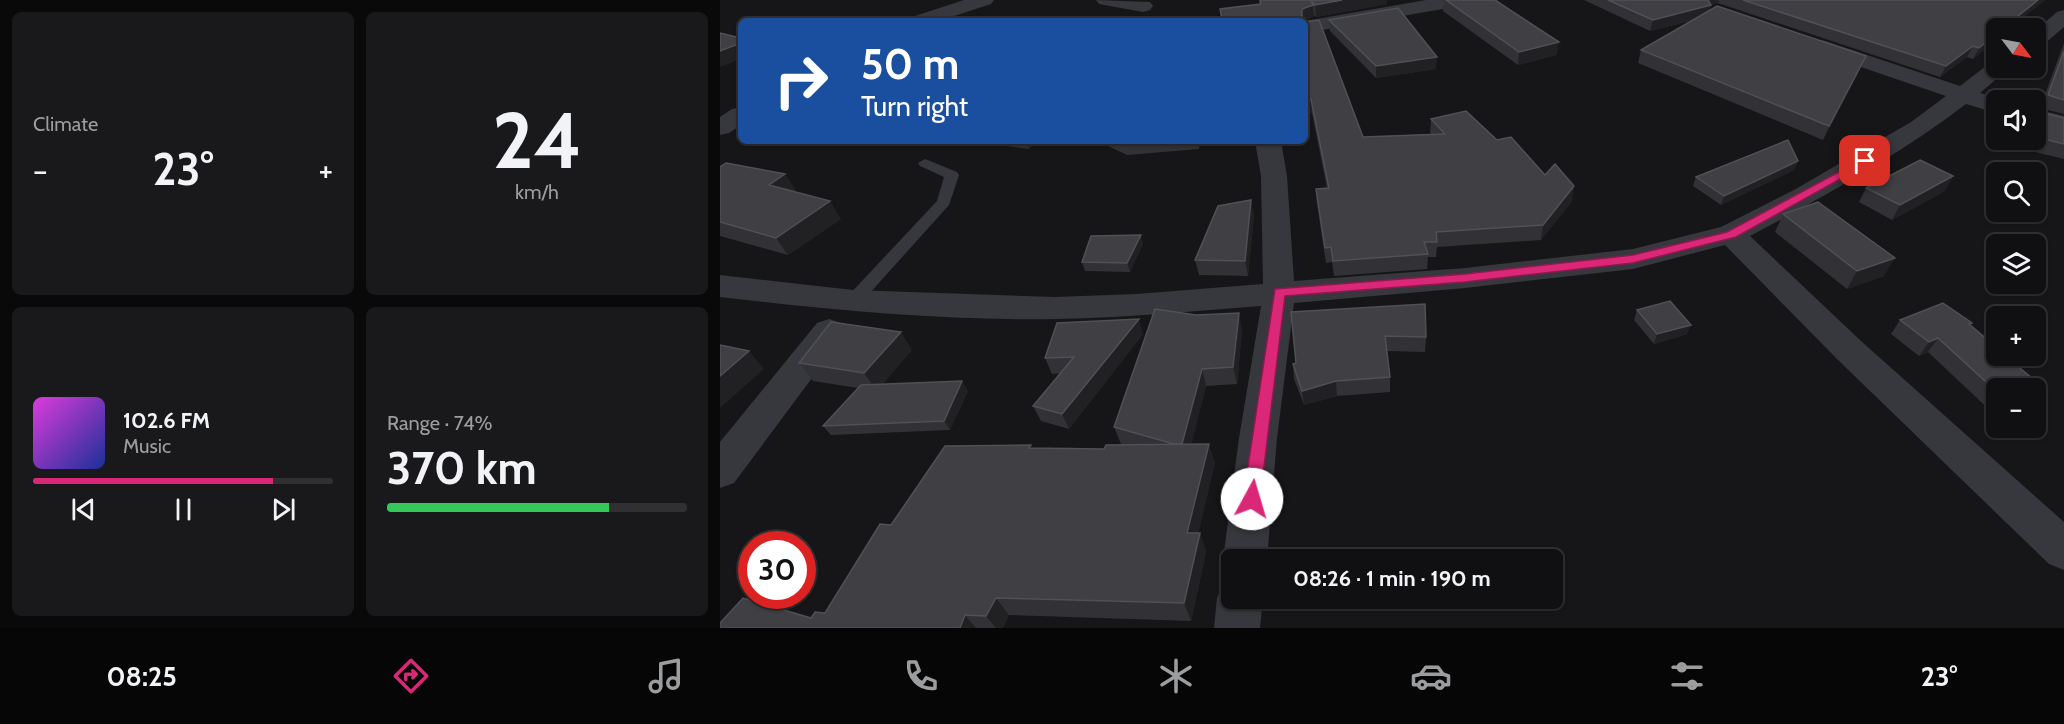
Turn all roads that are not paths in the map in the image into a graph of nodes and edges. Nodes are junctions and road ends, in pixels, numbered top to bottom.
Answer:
1 (984, 0) edge
2 (1106, 0) edge
3 (1460, 0) edge
4 (1140, 3) edge
5 (1377, 7) edge
6 (2064, 16) edge
7 (928, 18) edge
8 (1156, 18) edge
9 (1308, 26) edge
10 (2046, 32) edge
11 (1806, 40) edge
12 (1986, 76) edge
13 (1962, 92) junction
14 (1986, 102) edge
15 (738, 116) edge
16 (2046, 118) edge
17 (2064, 123) edge
18 (720, 128) edge
19 (1269, 144) edge
20 (925, 163) dead end
21 (1731, 234) junction
22 (720, 286) edge
23 (1279, 292) junction
24 (853, 301) junction
25 (720, 471) edge
26 (1246, 549) edge
27 (2064, 550) edge
28 (1239, 609) edge
29 (1237, 628) edge

1 - 7 street
2 - 4 street
3 - 5 street
4 - 8 street
5 - 9 street
6 - 10 street
11 - 13 street
12 - 13 street
13 - 14 street
13 - 21 street
15 - 18 street
16 - 17 street
19 - 23 street
20 - 24 lane
21 - 23 street
21 - 27 street
22 - 24 street
23 - 24 street
23 - 26 street
24 - 25 street
28 - 29 street

